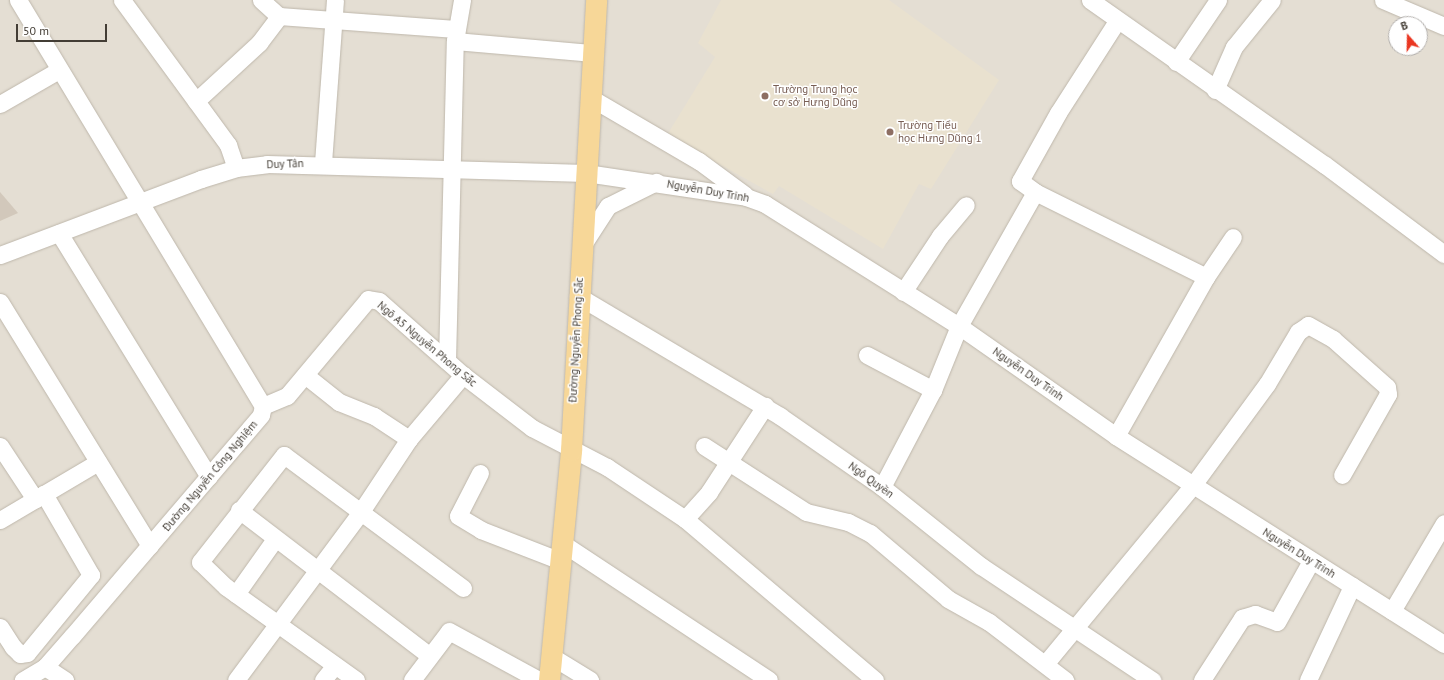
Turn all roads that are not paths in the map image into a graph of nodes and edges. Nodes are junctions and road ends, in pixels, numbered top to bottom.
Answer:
1 (18, 0) edge
2 (122, 0) edge
3 (261, 0) edge
4 (335, 0) edge
5 (462, 0) edge
6 (596, 0) edge
7 (1090, 0) edge
8 (1218, 0) edge
9 (1272, 0) edge
10 (1383, 0) edge
11 (1408, 6) edge
12 (279, 16) junction
13 (334, 20) junction
14 (1117, 21) junction
15 (1444, 26) edge
16 (455, 35) junction
17 (593, 53) junction
18 (1176, 62) junction
19 (59, 70) junction
20 (1215, 90) junction
21 (591, 98) junction
22 (196, 101) junction
23 (0, 104) edge
24 (323, 163) junction
25 (236, 168) junction
26 (454, 170) junction
27 (586, 173) junction
28 (656, 182) junction
29 (1035, 192) junction
30 (746, 197) junction
31 (142, 202) junction
32 (966, 205) dead end
33 (59, 233) junction
34 (1233, 236) dead end
35 (581, 248) junction
36 (0, 254) edge
37 (1444, 254) edge
38 (1206, 277) junction
39 (903, 292) junction
40 (578, 296) junction
41 (0, 302) edge
42 (959, 326) junction
43 (867, 355) dead end
44 (447, 361) junction
45 (305, 375) junction
46 (463, 375) junction
47 (933, 390) junction
48 (263, 406) junction
49 (765, 406) junction
50 (1116, 436) junction
51 (410, 439) junction
52 (0, 446) edge
53 (704, 446) dead end
54 (571, 450) junction
55 (98, 462) junction
56 (729, 463) junction
57 (480, 473) dead end
58 (1342, 475) dead end
59 (208, 477) junction
60 (1193, 485) junction
61 (882, 487) junction
62 (40, 497) junction
63 (239, 510) junction
64 (360, 513) junction
65 (685, 519) junction
66 (0, 520) edge
67 (1444, 523) edge
68 (275, 539) junction
69 (150, 546) junction
70 (561, 552) junction
71 (1311, 561) junction
72 (317, 571) junction
73 (1352, 586) junction
74 (463, 588) dead end
75 (236, 594) junction
76 (1392, 611) junction
77 (55, 620) junction
78 (278, 624) junction
79 (0, 627) edge
80 (1075, 628) junction
81 (72, 636) junction
82 (1443, 642) edge
83 (430, 656) junction
84 (551, 656) junction
85 (335, 664) junction
86 (1045, 664) junction
87 (45, 667) junction
88 (23, 680) edge
89 (65, 680) edge
90 (236, 680) edge
91 (323, 680) edge
92 (356, 680) edge
93 (412, 680) edge
94 (539, 680) edge
95 (549, 680) edge
96 (590, 680) edge
97 (769, 680) edge
98 (875, 680) edge
99 (1065, 680) edge
100 (1152, 680) edge
101 (1202, 680) edge
102 (1308, 680) edge

1 - 19 street
2 - 22 street
3 - 12 street
4 - 13 street
5 - 16 street
6 - 17 main road, Đường Nguyễn Phong Sắc
7 - 14 street
8 - 18 street
9 - 20 street
10 - 11 street
11 - 15 street
12 - 13 street
12 - 22 street
13 - 16 street
13 - 24 street
14 - 18 street
14 - 29 street
16 - 17 street
16 - 26 street
17 - 21 main road, Đường Nguyễn Phong Sắc
18 - 20 street
19 - 23 street
19 - 31 street
20 - 37 street
21 - 27 main road, Đường Nguyễn Phong Sắc
21 - 30 street
22 - 25 street
24 - 25 street, Duy Tân
24 - 26 street, Duy Tân
25 - 31 street, Duy Tân
26 - 27 street, Duy Tân
26 - 44 street
27 - 28 street, Nguyễn Duy Trinh
27 - 35 main road, Đường Nguyễn Phong Sắc
28 - 30 street, Nguyễn Duy Trinh
28 - 35 street
29 - 38 street
29 - 42 street
30 - 39 street, Nguyễn Duy Trinh
31 - 33 street, Duy Tân
31 - 48 street
32 - 39 street
33 - 36 street, Duy Tân
33 - 59 street
34 - 38 street
35 - 40 main road, Đường Nguyễn Phong Sắc
38 - 50 street
39 - 42 street, Nguyễn Duy Trinh
40 - 49 street, Ngô Quyền
40 - 54 main road, Đường Nguyễn Phong Sắc
41 - 55 street
42 - 47 street
42 - 50 street, Nguyễn Duy Trinh
43 - 47 street
44 - 45 street, Ngõ A5 Nguyễn Phong Sắc
44 - 46 street, Ngõ A5 Nguyễn Phong Sắc
45 - 48 street, Ngõ A5 Nguyễn Phong Sắc
45 - 51 street
46 - 51 street
46 - 54 street, Ngõ A5 Nguyễn Phong Sắc
47 - 61 street
48 - 59 street, Đường Nguyễn Công Nghiệm
49 - 56 street
49 - 61 street, Ngô Quyền
50 - 60 street, Nguyễn Duy Trinh
51 - 64 street
52 - 62 street
53 - 56 street
54 - 65 street, Ngõ A5 Nguyễn Phong Sắc
54 - 70 main road, Đường Nguyễn Phong Sắc
55 - 62 street
55 - 69 street
56 - 65 street
56 - 86 street
57 - 70 street
58 - 60 street
59 - 69 street, Đường Nguyễn Công Nghiệm
60 - 71 street, Nguyễn Duy Trinh
60 - 80 street
61 - 80 street, Ngô Quyền
62 - 66 street
62 - 77 street
63 - 64 street
63 - 68 street
63 - 75 street
64 - 72 street
64 - 74 street
65 - 98 street, Ngõ A5 Nguyễn Phong Sắc
67 - 76 street
68 - 72 street
68 - 75 street
69 - 81 street, Đường Nguyễn Công Nghiệm
70 - 84 main road, Đường Nguyễn Phong Sắc
70 - 97 street
71 - 73 street, Nguyễn Duy Trinh
71 - 101 street
72 - 78 street
72 - 83 street
73 - 76 street, Nguyễn Duy Trinh
73 - 102 street
75 - 78 street
76 - 82 street, Nguyễn Duy Trinh
77 - 79 street
77 - 81 street
78 - 85 street
78 - 90 street
80 - 86 street
80 - 100 street, Ngô Quyền
81 - 87 street, Đường Nguyễn Công Nghiệm
83 - 93 street
83 - 94 street
84 - 95 main road, Đường Nguyễn Phong Sắc
84 - 96 street
85 - 91 street
85 - 92 street
86 - 99 street
87 - 88 street, Đường Nguyễn Công Nghiệm
87 - 89 street

